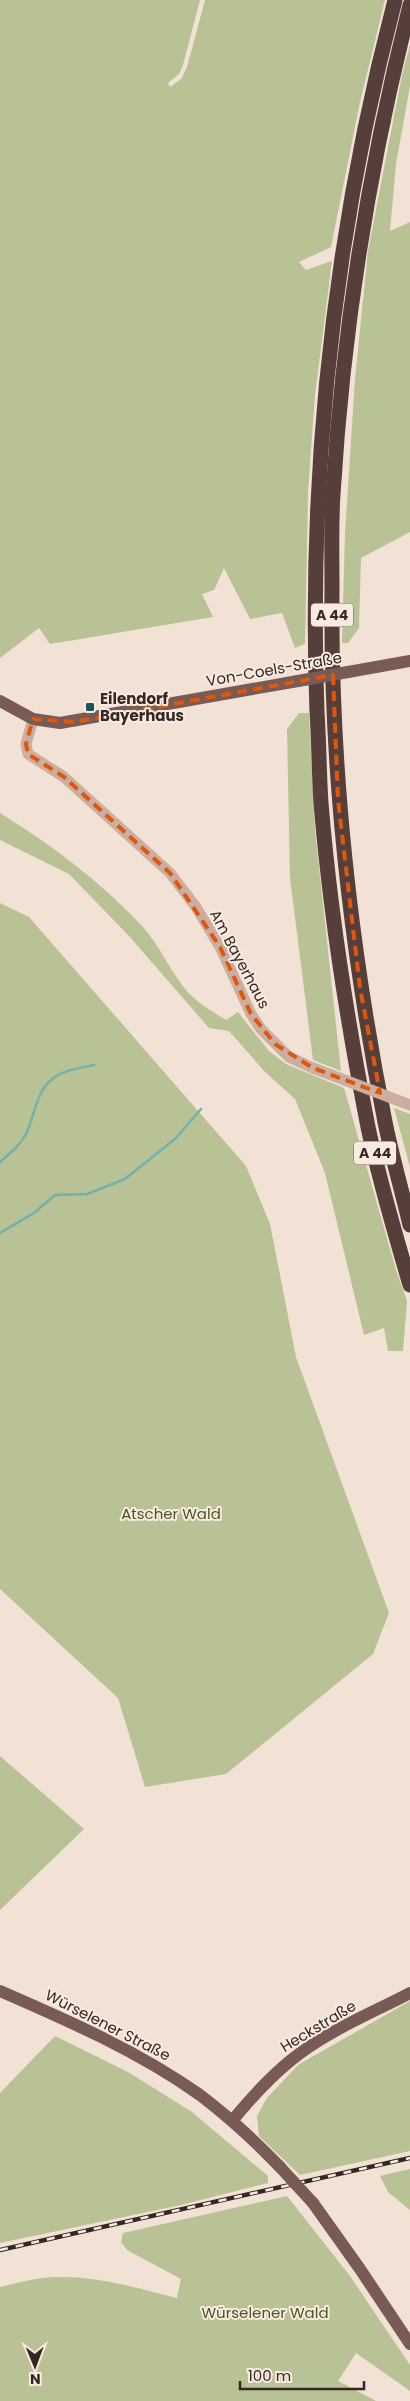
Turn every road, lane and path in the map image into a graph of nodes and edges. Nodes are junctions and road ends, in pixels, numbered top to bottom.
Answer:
1 (395, 0) edge
2 (410, 5) edge
3 (410, 661) edge
4 (0, 701) edge
5 (33, 719) junction
6 (410, 1105) edge
7 (410, 1225) edge
8 (410, 1285) edge
9 (0, 1991) edge
10 (410, 1993) edge
11 (232, 2121) junction
12 (410, 2344) edge

1 - 8 highway, A 44
2 - 7 highway, A 44
3 - 5 main road, Von-Coels-Straße, bridge
4 - 5 main road, Von-Coels-Straße
5 - 6 street, Am Bayerhaus, bridge
9 - 11 main road, Würselener Straße
10 - 11 main road, Heckstraße
11 - 12 main road, Würselener Straße, bridge

